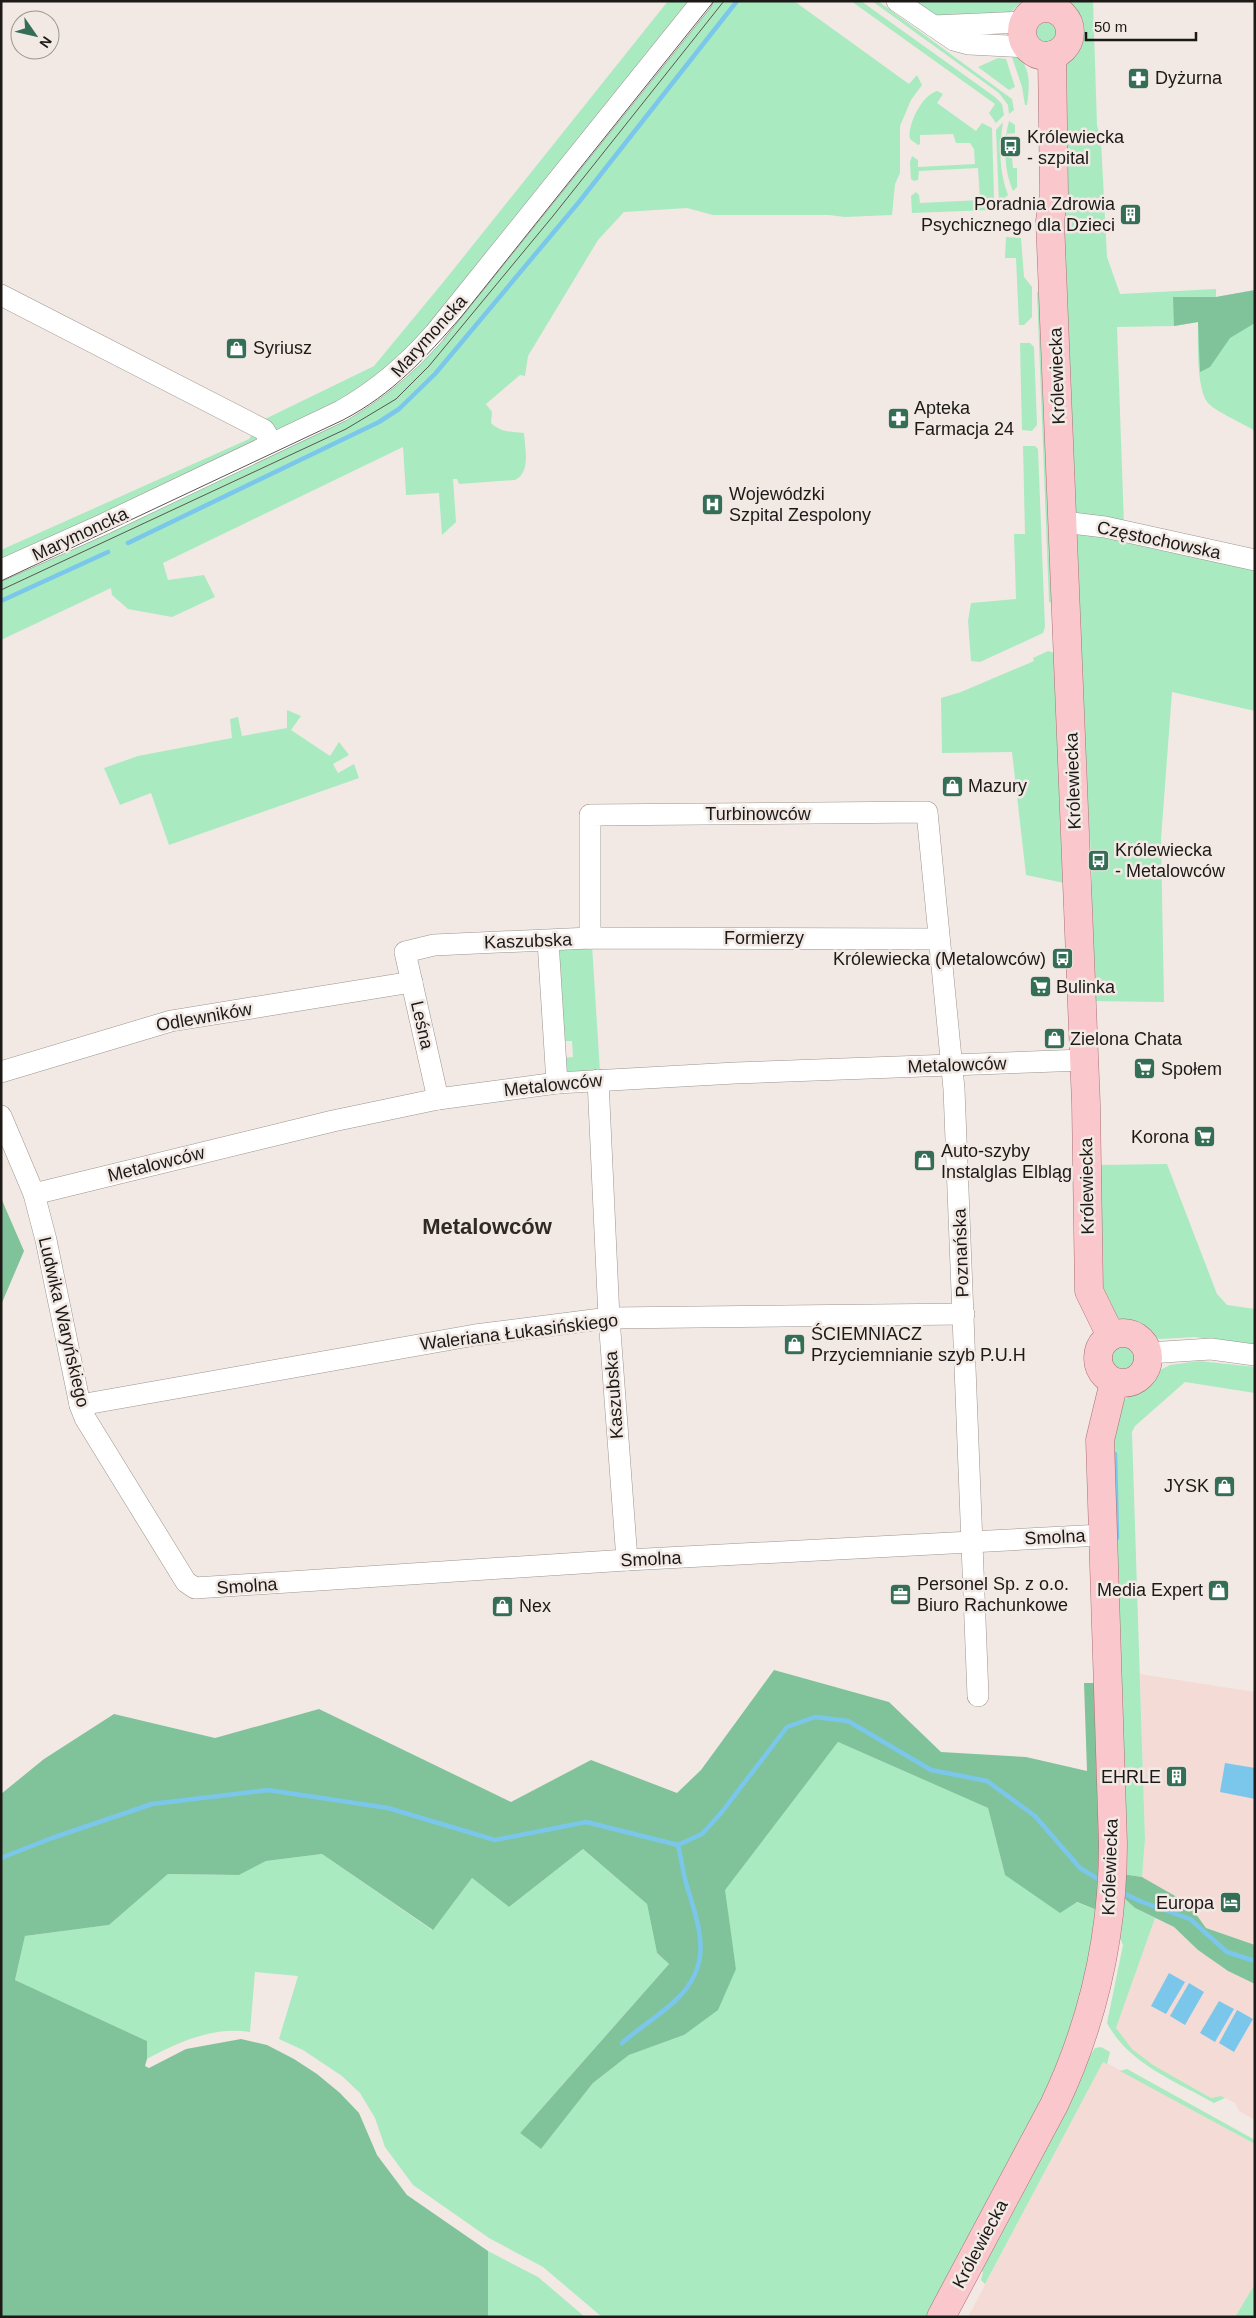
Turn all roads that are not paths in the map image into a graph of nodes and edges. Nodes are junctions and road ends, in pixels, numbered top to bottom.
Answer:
1 (702, 1) edge
2 (897, 1) edge
3 (1038, 25) edge
4 (1, 295) edge
5 (272, 443) junction
6 (1063, 522) junction
7 (1255, 560) edge
8 (1, 570) edge
9 (927, 812) joint
10 (590, 816) joint
11 (590, 938) junction
12 (939, 939) junction
13 (548, 941) junction
14 (405, 952) joint
15 (412, 982) junction
16 (1084, 1060) junction
17 (953, 1066) junction
18 (1, 1072) edge
19 (598, 1080) junction
20 (557, 1082) junction
21 (438, 1099) junction
22 (1, 1116) edge
23 (34, 1194) junction
24 (964, 1314) junction
25 (609, 1318) junction
26 (1111, 1336) junction
27 (1148, 1352) junction
28 (1255, 1355) edge
29 (1114, 1382) junction
30 (80, 1405) junction
31 (1102, 1535) junction
32 (972, 1541) junction
33 (627, 1560) junction
34 (200, 1589) joint
35 (978, 1696) dead end
36 (941, 2317) edge

1 - 5 street, Marymoncka
2 - 3 street
3 - 6 main road, Królewiecka
4 - 5 street
5 - 8 street, Marymoncka
6 - 7 street, Częstochowska
6 - 16 main road, Królewiecka
9 - 10 street, Turbinowców
9 - 12 street, Poznańska
10 - 11 street, Kaszubska
11 - 12 street, Formierzy
11 - 13 street, Kaszubska
12 - 17 street, Poznańska
13 - 14 street, Kaszubska
13 - 20 street
14 - 15 street, Leśna
15 - 18 street, Odlewników
15 - 21 street, Leśna
16 - 17 street, Metalowców
16 - 26 main road, Królewiecka
17 - 19 street, Metalowców
17 - 24 street, Poznańska
19 - 20 street, Metalowców
19 - 25 street, Kaszubska
20 - 21 street, Metalowców
21 - 23 street, Metalowców
22 - 23 street, Ludwika Waryńskiego
23 - 30 street, Ludwika Waryńskiego
24 - 25 street, Waleriana Łukasińskiego
24 - 32 street, Poznańska
25 - 30 street, Waleriana Łukasińskiego
25 - 33 street, Kaszubska
26 - 27 main road
26 - 29 main road
27 - 28 street
27 - 29 main road
29 - 31 main road, Królewiecka
30 - 34 street, Ludwika Waryńskiego
31 - 32 street, Smolna
31 - 36 main road, Królewiecka
32 - 33 street, Smolna
32 - 35 street, Poznańska
33 - 34 street, Smolna

